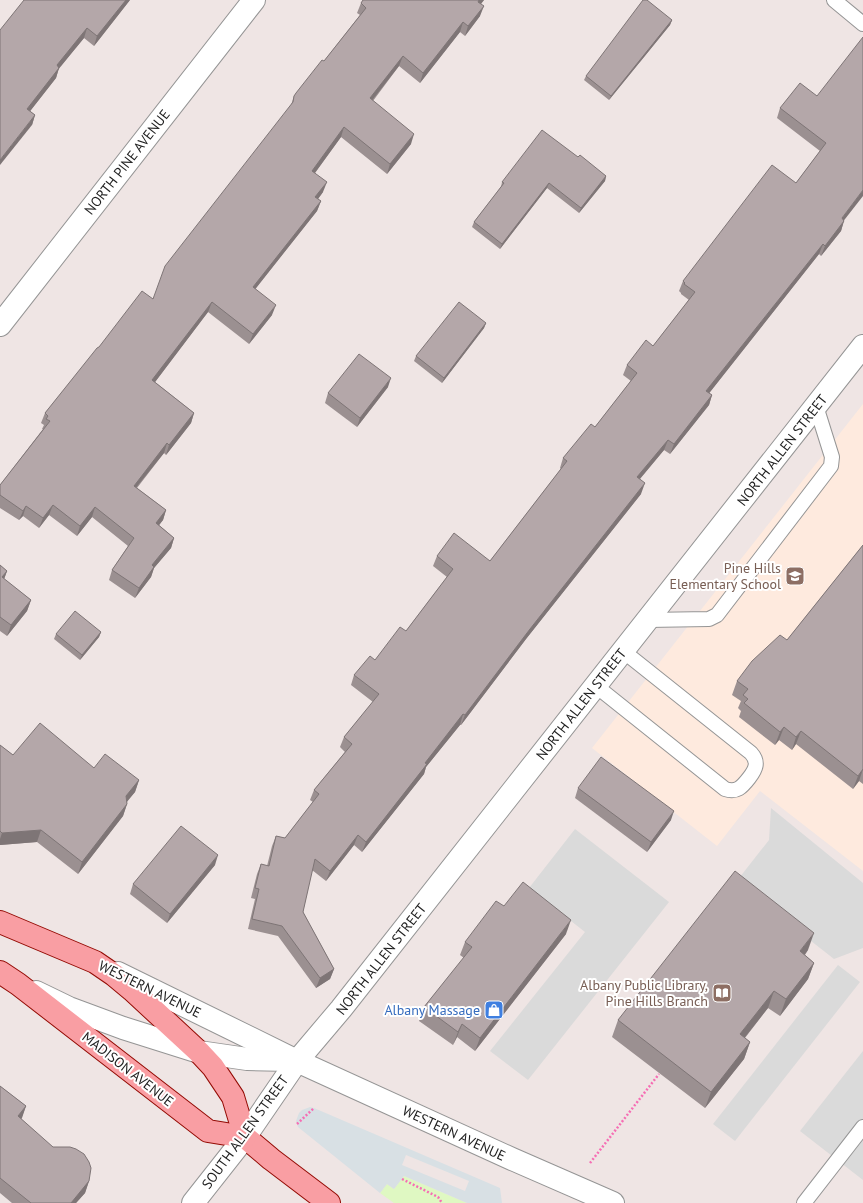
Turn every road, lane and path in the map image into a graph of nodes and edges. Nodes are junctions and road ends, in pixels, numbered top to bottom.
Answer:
1 (254, 0) edge
2 (834, 0) edge
3 (863, 24) edge
4 (0, 325) edge
5 (862, 350) edge
6 (816, 406) junction
7 (647, 620) junction
8 (623, 651) junction
9 (596, 686) junction
10 (0, 922) edge
11 (95, 962) junction
12 (0, 972) edge
13 (18, 984) junction
14 (199, 1052) junction
15 (297, 1061) junction
16 (659, 1074) edge
17 (314, 1108) dead end
18 (297, 1124) dead end
19 (863, 1127) edge
20 (245, 1137) junction
21 (402, 1179) dead end
22 (572, 1186) junction
23 (193, 1203) edge
24 (329, 1203) edge
25 (442, 1203) edge
26 (613, 1203) edge
27 (804, 1203) edge

1 - 4 street, NORTH PINE AVENUE
2 - 3 lane
5 - 6 street, NORTH ALLEN STREET
6 - 7 street, NORTH ALLEN STREET
6 - 7 lane
7 - 8 street, NORTH ALLEN STREET
8 - 9 street, NORTH ALLEN STREET
8 - 9 lane
9 - 15 street, NORTH ALLEN STREET
10 - 11 main road, WESTERN AVENUE
11 - 14 main road
11 - 15 street, WESTERN AVENUE
12 - 13 main road, WESTERN AVENUE
13 - 14 street, WESTERN AVENUE
13 - 20 main road, MADISON AVENUE
14 - 15 street, WESTERN AVENUE
14 - 20 main road
15 - 20 street, SOUTH ALLEN STREET
15 - 22 street, WESTERN AVENUE
16 - 22 path
17 - 18 path
19 - 27 lane
20 - 23 street, SOUTH ALLEN STREET
20 - 24 main road
21 - 25 path
22 - 26 street, WESTERN AVENUE

